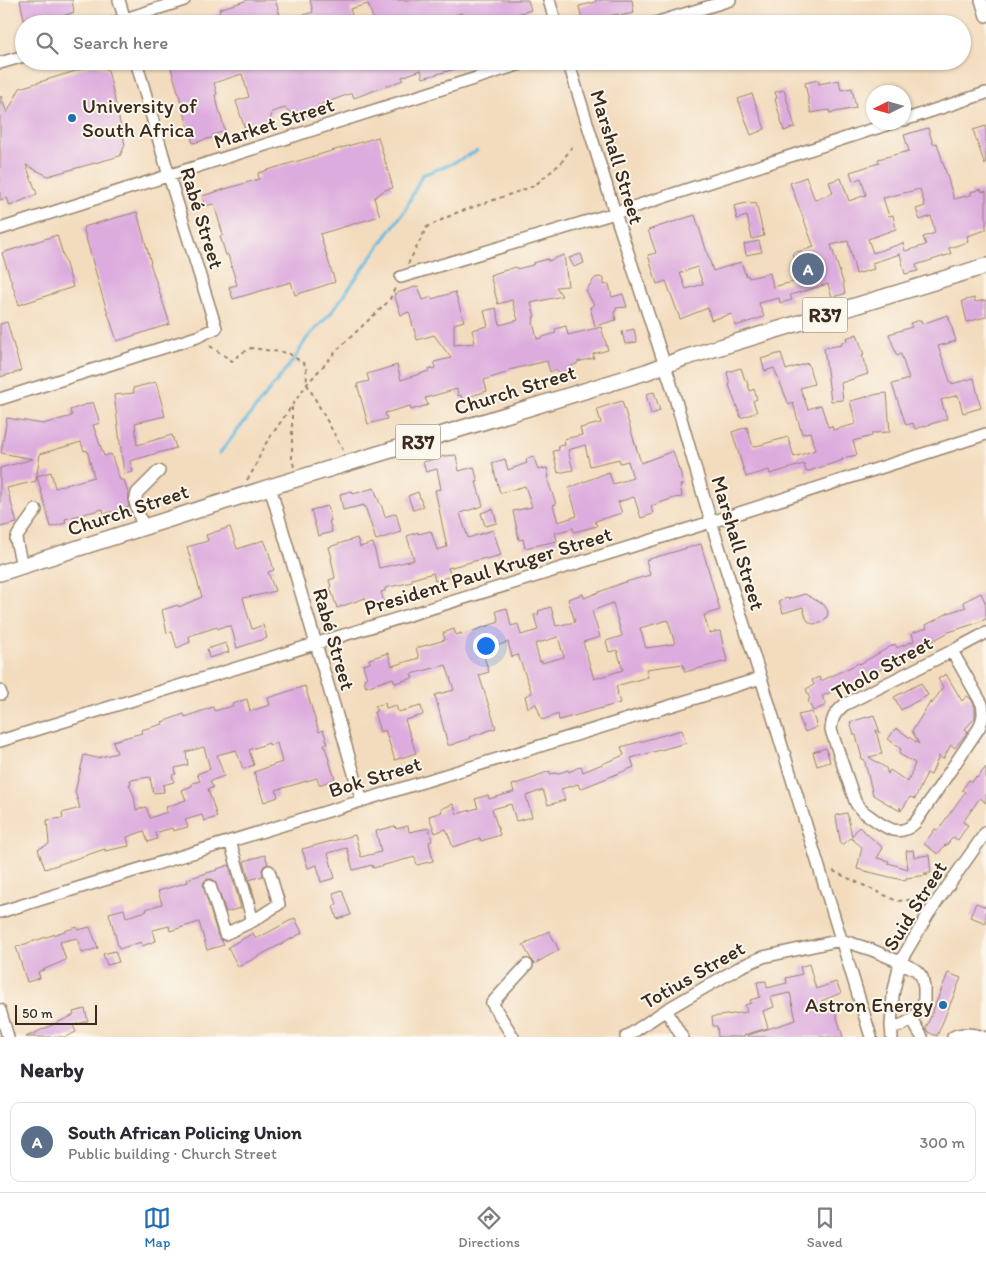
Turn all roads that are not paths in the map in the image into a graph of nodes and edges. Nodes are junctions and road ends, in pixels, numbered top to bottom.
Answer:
1 (119, 0) edge
2 (184, 0) edge
3 (549, 0) edge
4 (730, 0) edge
5 (981, 0) edge
6 (123, 15) edge
7 (144, 15) edge
8 (553, 15) edge
9 (681, 15) edge
10 (986, 16) edge
11 (15, 59) edge
12 (0, 63) edge
13 (139, 70) edge
14 (502, 70) edge
15 (571, 70) edge
16 (986, 93) edge
17 (911, 118) edge
18 (870, 130) edge
19 (169, 176) junction
20 (615, 213) junction
21 (0, 229) edge
22 (986, 266) edge
23 (401, 278) road end
24 (664, 365) junction
25 (0, 399) edge
26 (986, 434) edge
27 (159, 471) dead end
28 (270, 487) junction
29 (36, 510) dead end
30 (712, 522) junction
31 (138, 528) junction
32 (22, 566) junction
33 (0, 573) edge
34 (986, 632) edge
35 (316, 644) junction
36 (952, 651) junction
37 (761, 678) junction
38 (0, 741) edge
39 (362, 801) junction
40 (986, 832) edge
41 (230, 841) junction
42 (269, 871) dead end
43 (210, 886) dead end
44 (0, 912) edge
45 (253, 921) junction
46 (840, 940) junction
47 (900, 962) junction
48 (527, 965) dead end
49 (0, 1010) edge
50 (666, 1010) junction
51 (912, 1020) junction
52 (892, 1032) edge
53 (8, 1037) edge
54 (513, 1037) edge
55 (626, 1037) edge
56 (682, 1037) edge
57 (870, 1037) edge
58 (922, 1037) edge
59 (953, 1037) edge
60 (983, 1037) edge

1 - 6 street
2 - 7 street
3 - 8 street
4 - 9 street
5 - 10 street
11 - 12 street
13 - 19 street, Rabé Street
14 - 19 street, Market Street
15 - 20 street, Marshall Street
16 - 17 street
18 - 20 street
19 - 21 street, Market Street
19 - 25 street, Rabé Street
20 - 23 street
20 - 24 street, Marshall Street
22 - 24 main road, Church Street / R37
24 - 28 main road, Church Street / R37
24 - 30 street, Marshall Street
26 - 30 street, President Paul Kruger Street
27 - 31 street
28 - 31 main road, Church Street / R37
28 - 35 street, Rabé Street
29 - 32 street
30 - 35 street, President Paul Kruger Street
30 - 37 street, Marshall Street
31 - 32 main road, Church Street / R37
32 - 33 main road, Church Street / R37
34 - 36 street, Tholo Street
35 - 38 street, President Paul Kruger Street
35 - 39 street, Rabé Street
36 - 36 street, Tholo Street
37 - 39 street, Bok Street
37 - 46 street, Marshall Street
39 - 41 street, Bok Street
40 - 47 street, Suid Street
41 - 44 street, Bok Street
41 - 45 street
42 - 45 street
43 - 45 street
46 - 47 street
46 - 50 street, Totius Street
46 - 57 street, Marshall Street
47 - 51 street
47 - 52 street, Suid Street
48 - 54 street
49 - 53 street
50 - 55 street, Totius Street
50 - 56 street
51 - 52 street
51 - 58 street
59 - 60 street

